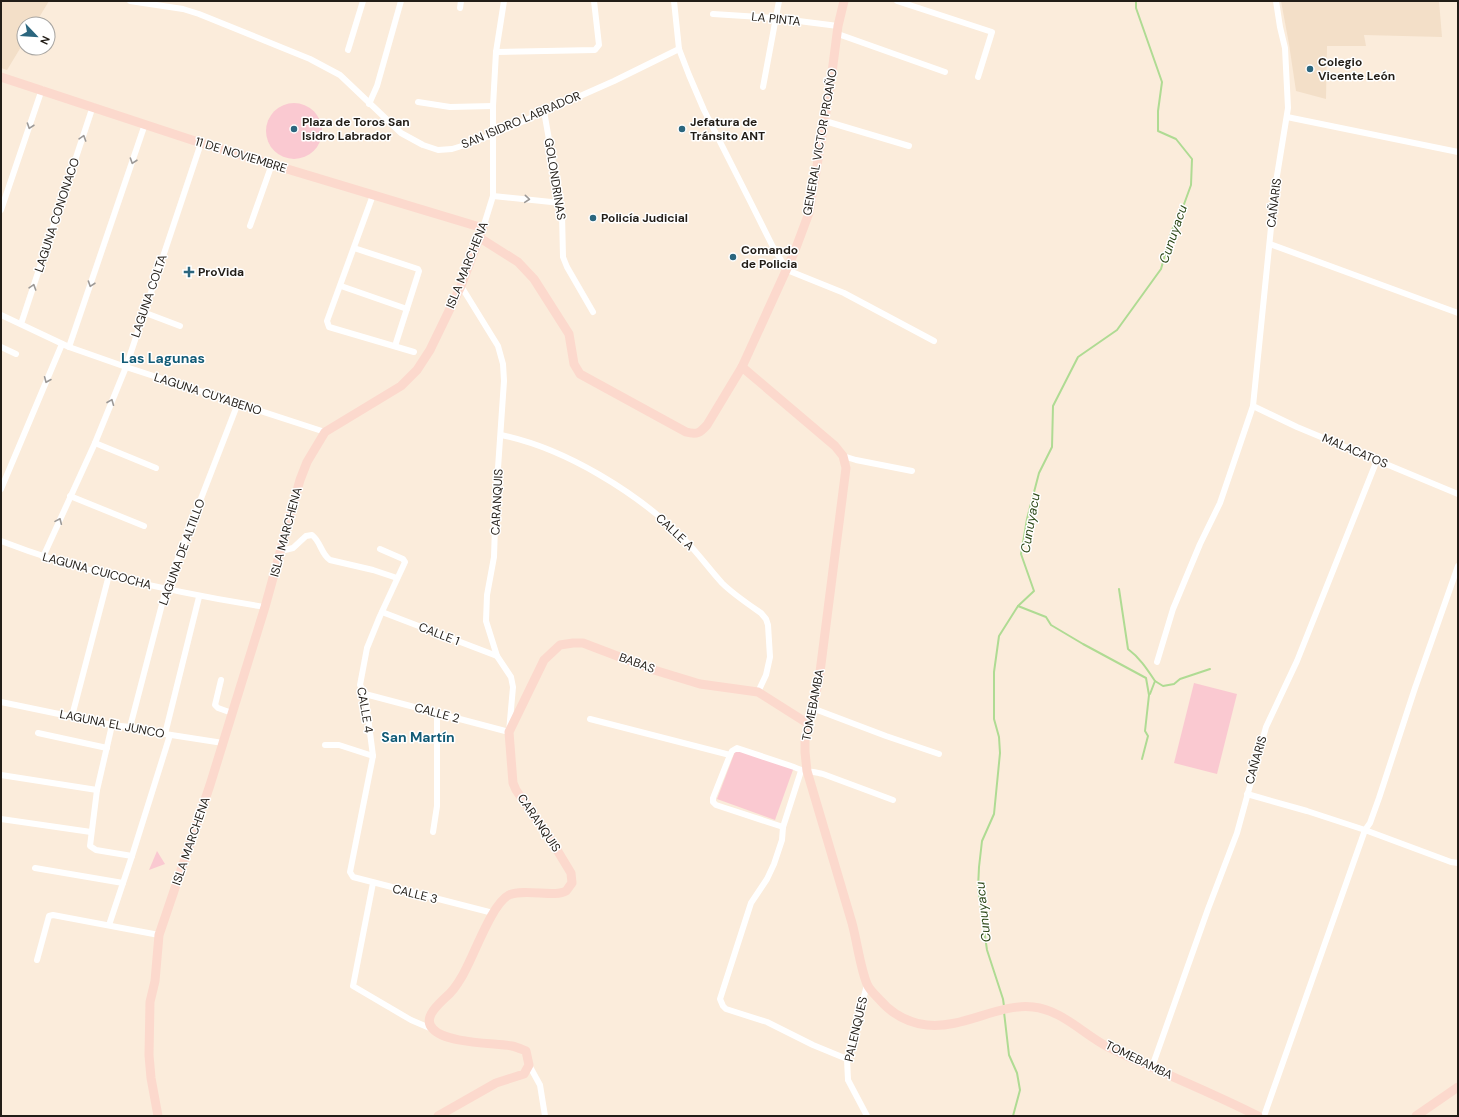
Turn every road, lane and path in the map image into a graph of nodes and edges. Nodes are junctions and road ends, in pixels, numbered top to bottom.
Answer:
1 (130, 1) edge
2 (362, 1) edge
3 (401, 1) edge
4 (461, 1) edge
5 (504, 1) edge
6 (594, 1) edge
7 (674, 1) edge
8 (779, 1) edge
9 (844, 1) edge
10 (898, 1) edge
11 (1276, 1) edge
12 (460, 8) dead end
13 (713, 14) dead end
14 (775, 18) junction
15 (838, 30) junction
16 (679, 49) junction
17 (348, 50) dead end
18 (496, 52) junction
19 (945, 72) dead end
20 (1, 76) edge
21 (978, 78) dead end
22 (763, 87) dead end
23 (42, 89) junction
24 (418, 102) dead end
25 (369, 104) junction
26 (93, 106) junction
27 (493, 106) junction
28 (544, 111) junction
29 (1287, 117) junction
30 (825, 121) junction
31 (146, 124) junction
32 (492, 135) junction
33 (201, 143) junction
34 (909, 146) dead end
35 (1458, 152) edge
36 (272, 164) junction
37 (373, 196) junction
38 (492, 196) junction
39 (561, 203) junction
40 (1, 210) edge
41 (250, 226) dead end
42 (483, 228) junction
43 (480, 238) junction
44 (1270, 244) junction
45 (354, 248) junction
46 (787, 270) junction
47 (341, 286) junction
48 (461, 286) junction
49 (407, 309) junction
50 (143, 312) junction
51 (593, 312) dead end
52 (1458, 313) edge
53 (1, 315) edge
54 (21, 324) junction
55 (180, 326) dead end
56 (934, 341) dead end
57 (62, 344) junction
58 (395, 346) junction
59 (1, 347) edge
60 (69, 347) junction
61 (414, 352) dead end
62 (16, 354) dead end
63 (126, 367) junction
64 (742, 367) junction
65 (238, 403) junction
66 (1253, 406) junction
67 (325, 432) junction
68 (501, 435) junction
69 (94, 443) junction
70 (843, 456) junction
71 (1378, 460) junction
72 (156, 468) dead end
73 (912, 471) dead end
74 (1, 489) edge
75 (1458, 494) edge
76 (70, 496) junction
77 (144, 526) dead end
78 (1, 542) edge
79 (380, 549) dead end
80 (281, 551) junction
81 (43, 556) junction
82 (1458, 566) edge
83 (109, 576) junction
84 (397, 578) junction
85 (166, 589) junction
86 (199, 597) junction
87 (265, 607) junction
88 (382, 612) junction
89 (497, 656) junction
90 (1157, 662) dead end
91 (221, 680) dead end
92 (758, 692) junction
93 (365, 694) junction
94 (1, 702) edge
95 (812, 708) junction
96 (232, 712) junction
97 (438, 713) junction
98 (72, 716) junction
99 (590, 718) dead end
100 (807, 723) junction
101 (112, 725) junction
102 (130, 726) junction
103 (510, 732) junction
104 (38, 734) dead end
105 (167, 735) junction
106 (223, 743) junction
107 (325, 745) dead end
108 (107, 748) junction
109 (939, 754) dead end
110 (730, 755) junction
111 (373, 756) junction
112 (804, 771) junction
113 (1, 775) edge
114 (97, 790) junction
115 (1247, 794) junction
116 (893, 800) dead end
117 (1, 819) edge
118 (783, 827) junction
119 (1365, 830) junction
120 (91, 832) junction
121 (433, 832) dead end
122 (132, 856) junction
123 (351, 863) joint
124 (1458, 863) edge
125 (35, 868) dead end
126 (123, 883) junction
127 (373, 883) junction
128 (493, 913) junction
129 (109, 925) junction
130 (159, 935) junction
131 (37, 960) dead end
132 (867, 985) junction
133 (432, 1029) junction
134 (847, 1059) junction
135 (529, 1065) junction
136 (1152, 1067) junction
137 (1458, 1086) edge
138 (158, 1116) edge
139 (438, 1116) edge
140 (545, 1116) edge
141 (867, 1116) edge
142 (1258, 1116) edge
143 (1264, 1116) edge
144 (1416, 1116) edge

1 - 25 street, SAN ISIDRO LABRADOR
2 - 17 street
3 - 25 street
4 - 12 street
5 - 18 street, ISLA MARCHENA
6 - 18 street
7 - 16 street
8 - 14 street
9 - 15 street, GENERAL VICTOR PROAÑO
10 - 21 street
11 - 29 street, CAÑARIS
13 - 14 street, LA PINTA
14 - 15 street, LA PINTA
14 - 22 street
15 - 19 street, LA PINTA
15 - 30 street, GENERAL VICTOR PROAÑO
16 - 28 street, SAN ISIDRO LABRADOR
16 - 46 street
18 - 27 street, ISLA MARCHENA
20 - 23 street, 11 DE NOVIEMBRE
23 - 26 street, 11 DE NOVIEMBRE
23 -> 40 street
24 - 27 street
25 - 32 street, SAN ISIDRO LABRADOR
26 - 31 street, 11 DE NOVIEMBRE
54 -> 26 street, LAGUNA CONONACO
27 - 32 street, ISLA MARCHENA
28 - 32 street, SAN ISIDRO LABRADOR
28 - 39 street, GOLONDRINAS
29 - 35 street
29 - 44 street, CAÑARIS
30 - 34 street
30 - 46 street, GENERAL VICTOR PROAÑO
31 - 33 street, 11 DE NOVIEMBRE
31 -> 60 street
32 - 38 street, ISLA MARCHENA
33 - 36 street, 11 DE NOVIEMBRE
33 - 50 street, LAGUNA COLTA
36 - 37 street, 11 DE NOVIEMBRE
36 - 41 street
37 - 42 street, 11 DE NOVIEMBRE
37 - 45 street
38 -> 39 street
38 - 42 street, ISLA MARCHENA
39 - 51 street, GOLONDRINAS
42 - 43 street, ISLA MARCHENA
43 - 48 street, ISLA MARCHENA
43 - 64 street, GENERAL VICTOR PROAÑO
44 - 52 street
44 - 66 street, CAÑARIS
45 - 47 street
45 - 49 street
46 - 56 street
46 - 64 street, GENERAL VICTOR PROAÑO
47 - 49 street
47 - 58 street
48 - 67 street, ISLA MARCHENA
48 - 68 street, CARANQUIS
49 - 58 street
50 - 55 street
50 - 63 street, LAGUNA COLTA
53 - 54 street, LAGUNA CUYABENO
54 - 57 street, LAGUNA CUYABENO
57 - 60 street, LAGUNA CUYABENO
57 -> 74 street
58 - 61 street
59 - 62 street
60 - 63 street, LAGUNA CUYABENO
63 - 65 street, LAGUNA CUYABENO
69 -> 63 street, LAGUNA COLTA
64 - 70 street
65 - 67 street, LAGUNA CUYABENO
65 - 85 street, LAGUNA DE ALTILLO
66 - 71 street, MALACATOS
66 - 90 street, CAÑARIS
67 - 80 street, ISLA MARCHENA
68 - 89 street, CARANQUIS
68 - 92 street, CALLE A
69 - 72 street
69 - 76 street, LAGUNA COLTA
70 - 73 street
70 - 95 street, TOMEBAMBA
71 - 75 street, MALACATOS
71 - 115 street, CAÑARIS
76 - 77 street
81 -> 76 street, LAGUNA COLTA
78 - 81 street, LAGUNA CUICOCHA
79 - 84 street, CALLE 4
80 - 84 street
80 - 87 street, ISLA MARCHENA
81 - 83 street, LAGUNA CUICOCHA
82 - 119 street
83 - 85 street, LAGUNA CUICOCHA
83 - 98 street
84 - 88 street, CALLE 4
85 - 86 street, LAGUNA CUICOCHA
85 - 102 street, LAGUNA DE ALTILLO
86 - 87 street, LAGUNA CUICOCHA
86 - 105 street
87 - 96 street, ISLA MARCHENA
88 - 89 street, CALLE 1
88 - 93 street, CALLE 4
89 - 103 street, CARANQUIS
91 - 96 street
92 - 100 street, BABAS
92 - 103 street, BABAS
93 - 97 street, CALLE 2
93 - 111 street, CALLE 4
94 - 98 street, LAGUNA EL JUNCO
95 - 100 street, TOMEBAMBA
95 - 109 street
96 - 106 street, ISLA MARCHENA
97 - 103 street, CALLE 2
97 - 121 street
98 - 101 street, LAGUNA EL JUNCO
99 - 110 street
100 - 112 street, TOMEBAMBA
101 - 102 street, LAGUNA EL JUNCO
101 - 108 street
102 - 105 street, LAGUNA EL JUNCO
103 - 128 street, CARANQUIS
104 - 108 street
105 - 106 street, LAGUNA EL JUNCO
105 - 122 street
106 - 130 street, ISLA MARCHENA
107 - 111 street
108 - 114 street
110 - 112 street
110 - 118 street
111 - 123 street, CALLE 4
112 - 116 street
112 - 118 street
112 - 132 street, TOMEBAMBA
113 - 114 street
114 - 120 street
115 - 119 street
115 - 136 street, CAÑARIS
117 - 120 street
118 - 134 street
119 - 124 street
119 - 143 street
120 - 122 street
122 - 126 street
123 - 127 street, CALLE 3
125 - 126 street
126 - 129 street
127 - 128 street, CALLE 3
127 - 133 street
128 - 133 street, CARANQUIS
129 - 130 street
129 - 131 street
130 - 138 street, ISLA MARCHENA
132 - 134 street, PALENQUES
132 - 136 street, TOMEBAMBA
133 - 135 street
134 - 141 street, PALENQUES
135 - 139 street
135 - 140 street
136 - 142 street, TOMEBAMBA
137 - 144 street

